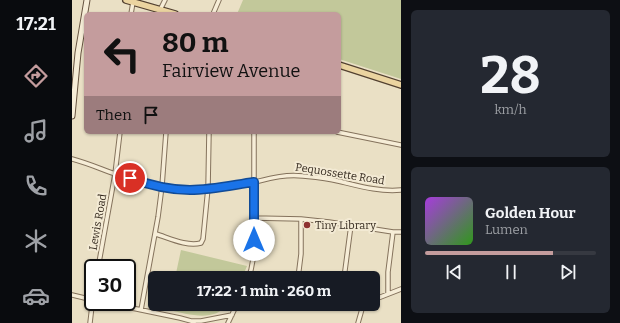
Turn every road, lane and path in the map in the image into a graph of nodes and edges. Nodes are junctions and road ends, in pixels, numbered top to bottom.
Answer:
1 (87, 0) edge
2 (126, 0) edge
3 (165, 0) edge
4 (219, 0) edge
5 (133, 2) junction
6 (144, 3) edge
7 (160, 10) junction
8 (85, 12) edge
9 (131, 12) edge
10 (168, 12) edge
11 (214, 12) edge
12 (84, 18) edge
13 (341, 66) edge
14 (401, 85) edge
15 (72, 116) edge
16 (341, 133) edge
17 (120, 134) edge
18 (166, 134) edge
19 (210, 134) edge
20 (254, 134) edge
21 (401, 145) edge
22 (72, 159) edge
23 (115, 174) junction
24 (254, 182) junction
25 (162, 186) junction
26 (208, 188) junction
27 (401, 190) edge
28 (254, 218) junction
29 (301, 219) junction
30 (351, 226) junction
31 (393, 232) junction
32 (401, 232) edge
33 (156, 234) junction
34 (100, 259) edge
35 (251, 271) edge
36 (299, 271) edge
37 (345, 271) edge
38 (401, 290) edge
39 (388, 294) junction
40 (72, 295) edge
41 (84, 297) edge
42 (380, 297) edge
43 (136, 309) edge
44 (141, 310) junction
45 (92, 311) edge
46 (234, 311) edge
47 (361, 311) edge
48 (232, 315) junction
49 (192, 322) edge
50 (90, 323) edge
51 (228, 323) edge
52 (358, 323) edge

1 - 8 street
2 - 5 main road
3 - 7 street
4 - 11 street
5 - 6 main road
5 - 9 street
6 - 7 main road
7 - 10 main road
12 - 15 street
13 - 14 main road
16 - 21 street
17 - 23 street, Lewis Road
18 - 25 street
19 - 26 street
20 - 24 street
22 - 23 street, Pequossette Road
23 - 25 street, Pequossette Road
23 - 34 street, Lewis Road
24 - 26 street, Pequossette Road
24 - 27 street, Pequossette Road
24 - 28 street
25 - 26 street, Pequossette Road
25 - 33 street
26 - 33 street
28 - 29 street
28 - 35 street
29 - 30 street
29 - 36 street
30 - 31 street
30 - 37 street
31 - 32 street
31 - 39 street
33 - 44 street
38 - 39 street
39 - 42 street
40 - 41 street
43 - 44 street
44 - 49 street
45 - 50 street
46 - 48 street
47 - 52 street
48 - 49 street
48 - 51 street

